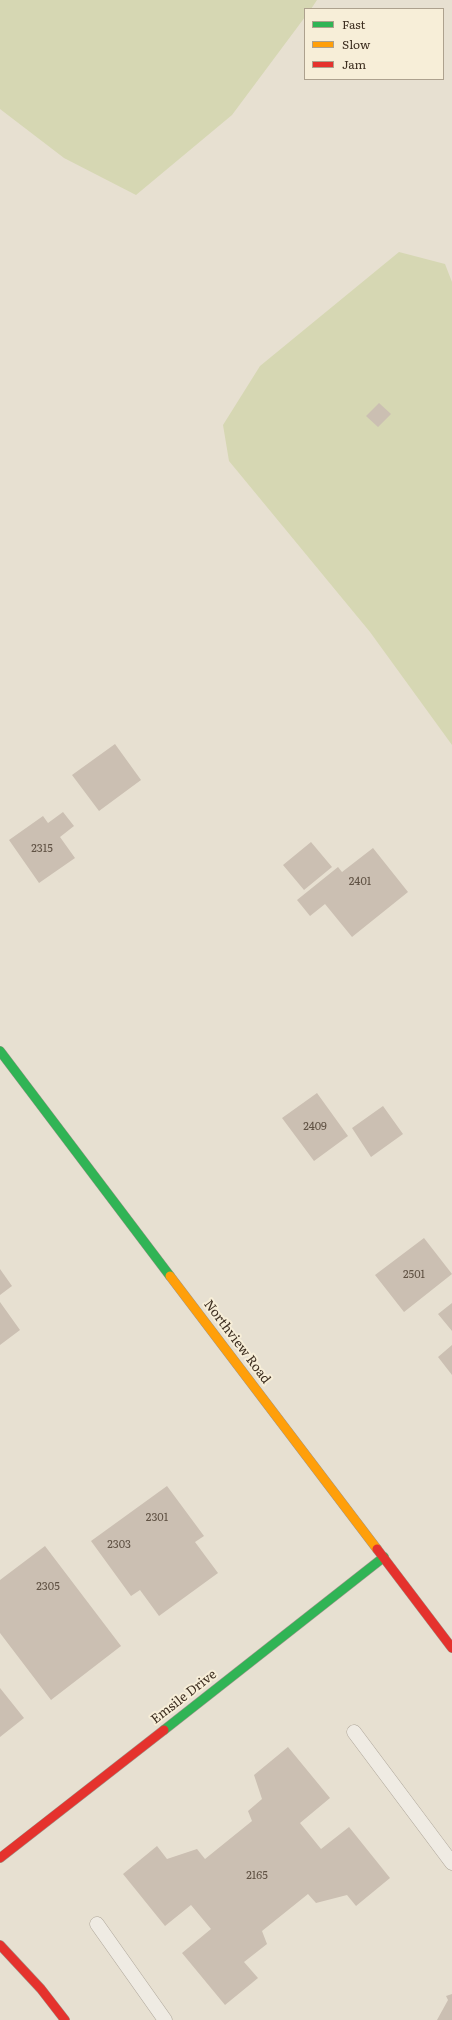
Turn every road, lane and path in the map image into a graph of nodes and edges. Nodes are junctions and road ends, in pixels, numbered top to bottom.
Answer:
1 (0, 1051) edge
2 (384, 1557) junction
3 (452, 1648) edge
4 (354, 1732) dead end
5 (0, 1858) edge
6 (452, 1863) edge
7 (97, 1924) dead end
8 (0, 1945) edge
9 (65, 2020) edge
10 (165, 2020) edge

1 - 2 street, Northview Road
2 - 3 street, Northview Road
2 - 5 street, Emsile Drive
4 - 6 lane
7 - 10 lane
8 - 9 street

